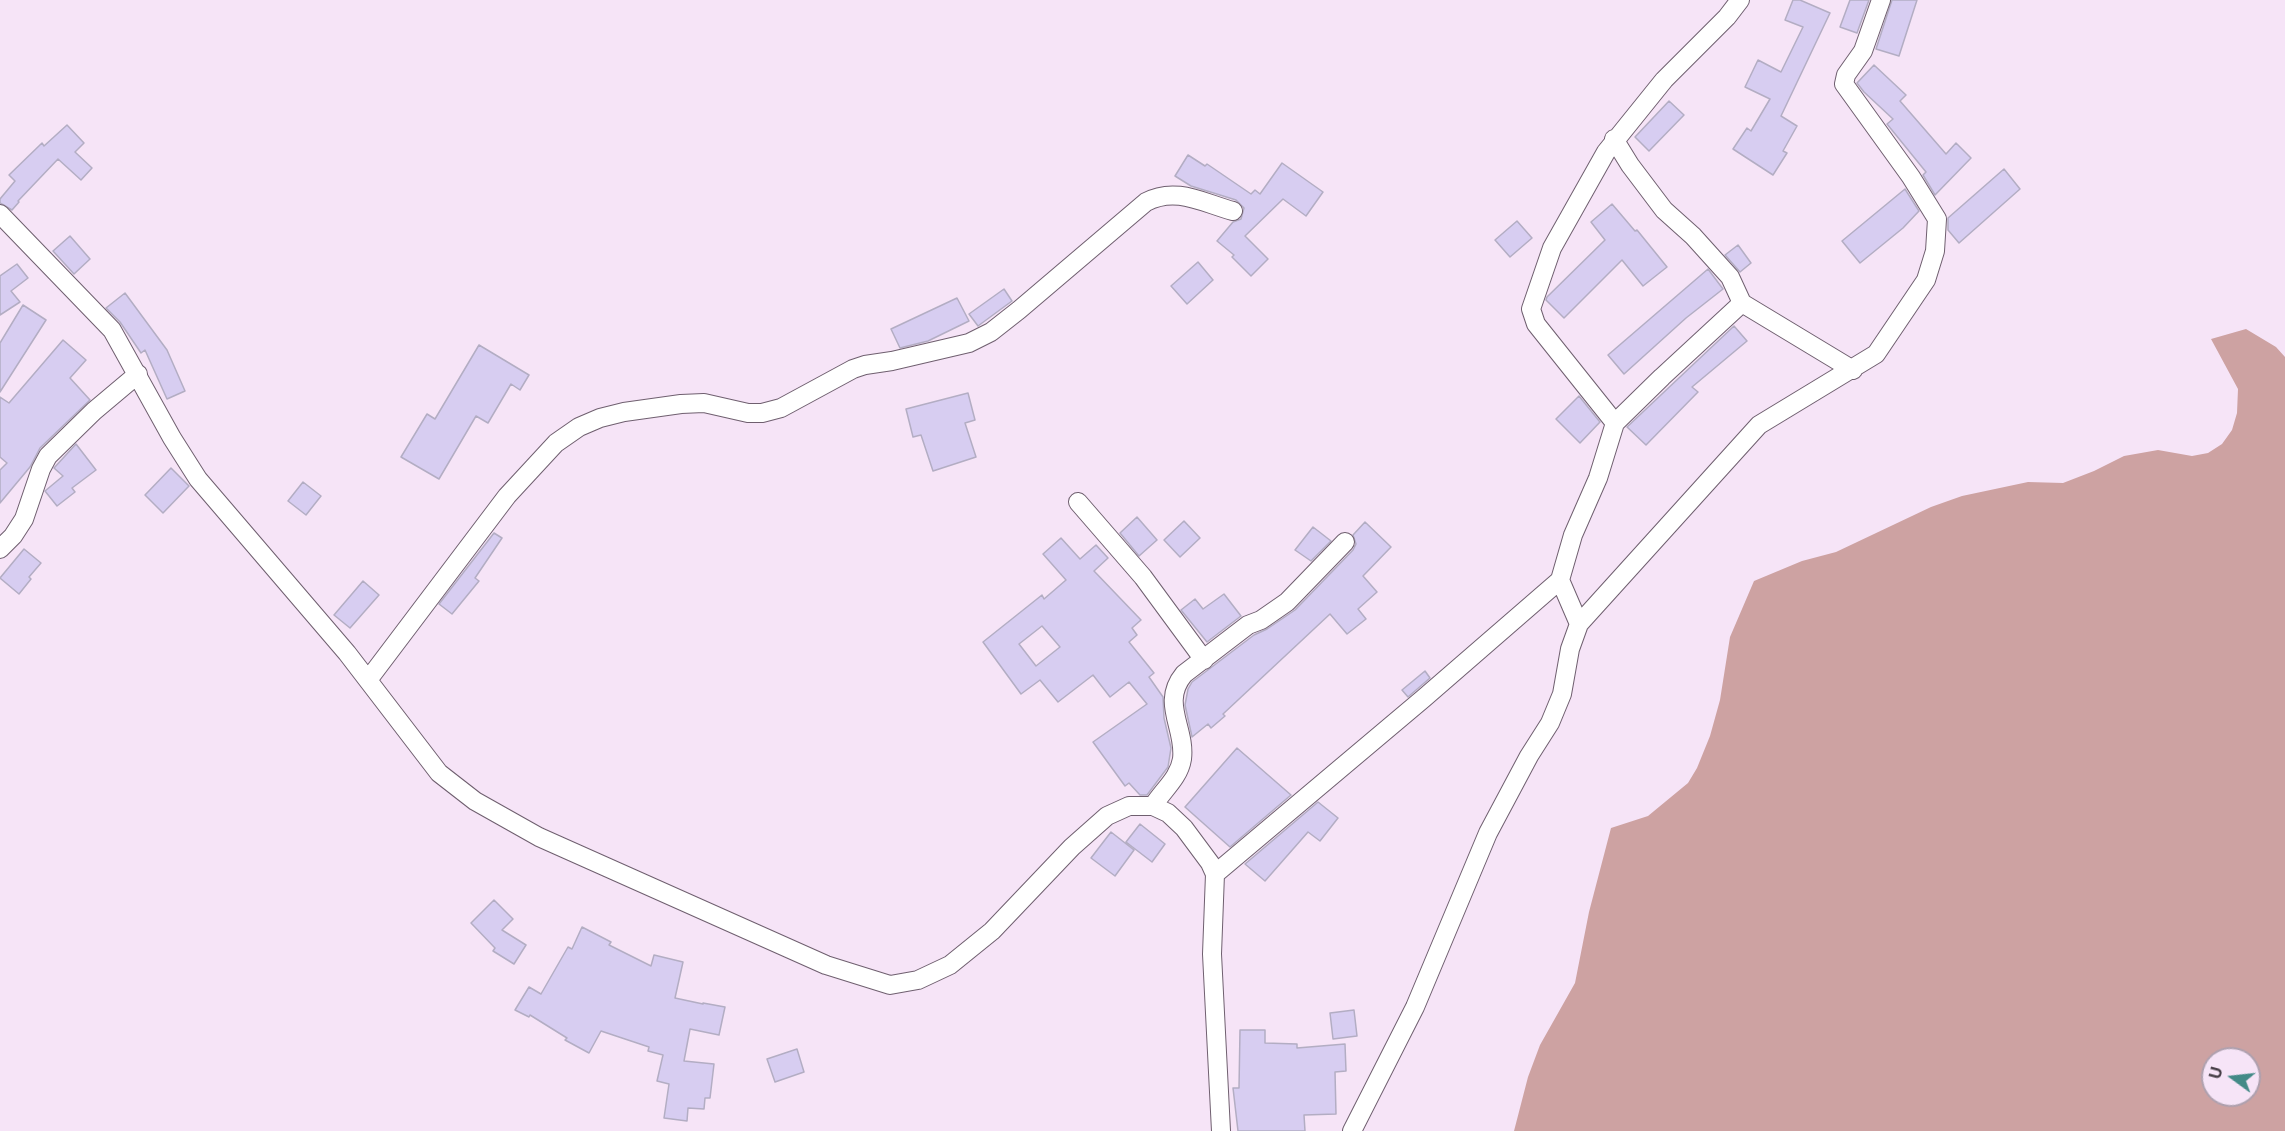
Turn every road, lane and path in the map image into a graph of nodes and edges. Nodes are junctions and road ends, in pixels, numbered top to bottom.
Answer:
1 (1740, 0) edge
2 (1881, 0) edge
3 (1614, 139) junction
4 (1233, 211) dead end
5 (0, 214) edge
6 (1742, 303) junction
7 (1853, 370) junction
8 (138, 374) junction
9 (1615, 423) junction
10 (1078, 502) dead end
11 (1345, 543) dead end
12 (0, 549) edge
13 (1560, 580) junction
14 (1579, 624) junction
15 (1204, 660) junction
16 (368, 680) junction
17 (1153, 806) junction
18 (1215, 874) junction
19 (1221, 1131) edge
20 (1352, 1131) edge

1 - 3 street
2 - 7 street
3 - 6 street
3 - 9 street
4 - 16 street
5 - 8 street
6 - 7 street
6 - 9 street
7 - 14 street
8 - 12 street
8 - 16 street
9 - 13 street
10 - 15 street
11 - 15 street
13 - 14 street
13 - 18 street
14 - 20 street
15 - 17 street
16 - 17 street
17 - 18 street
18 - 19 street

